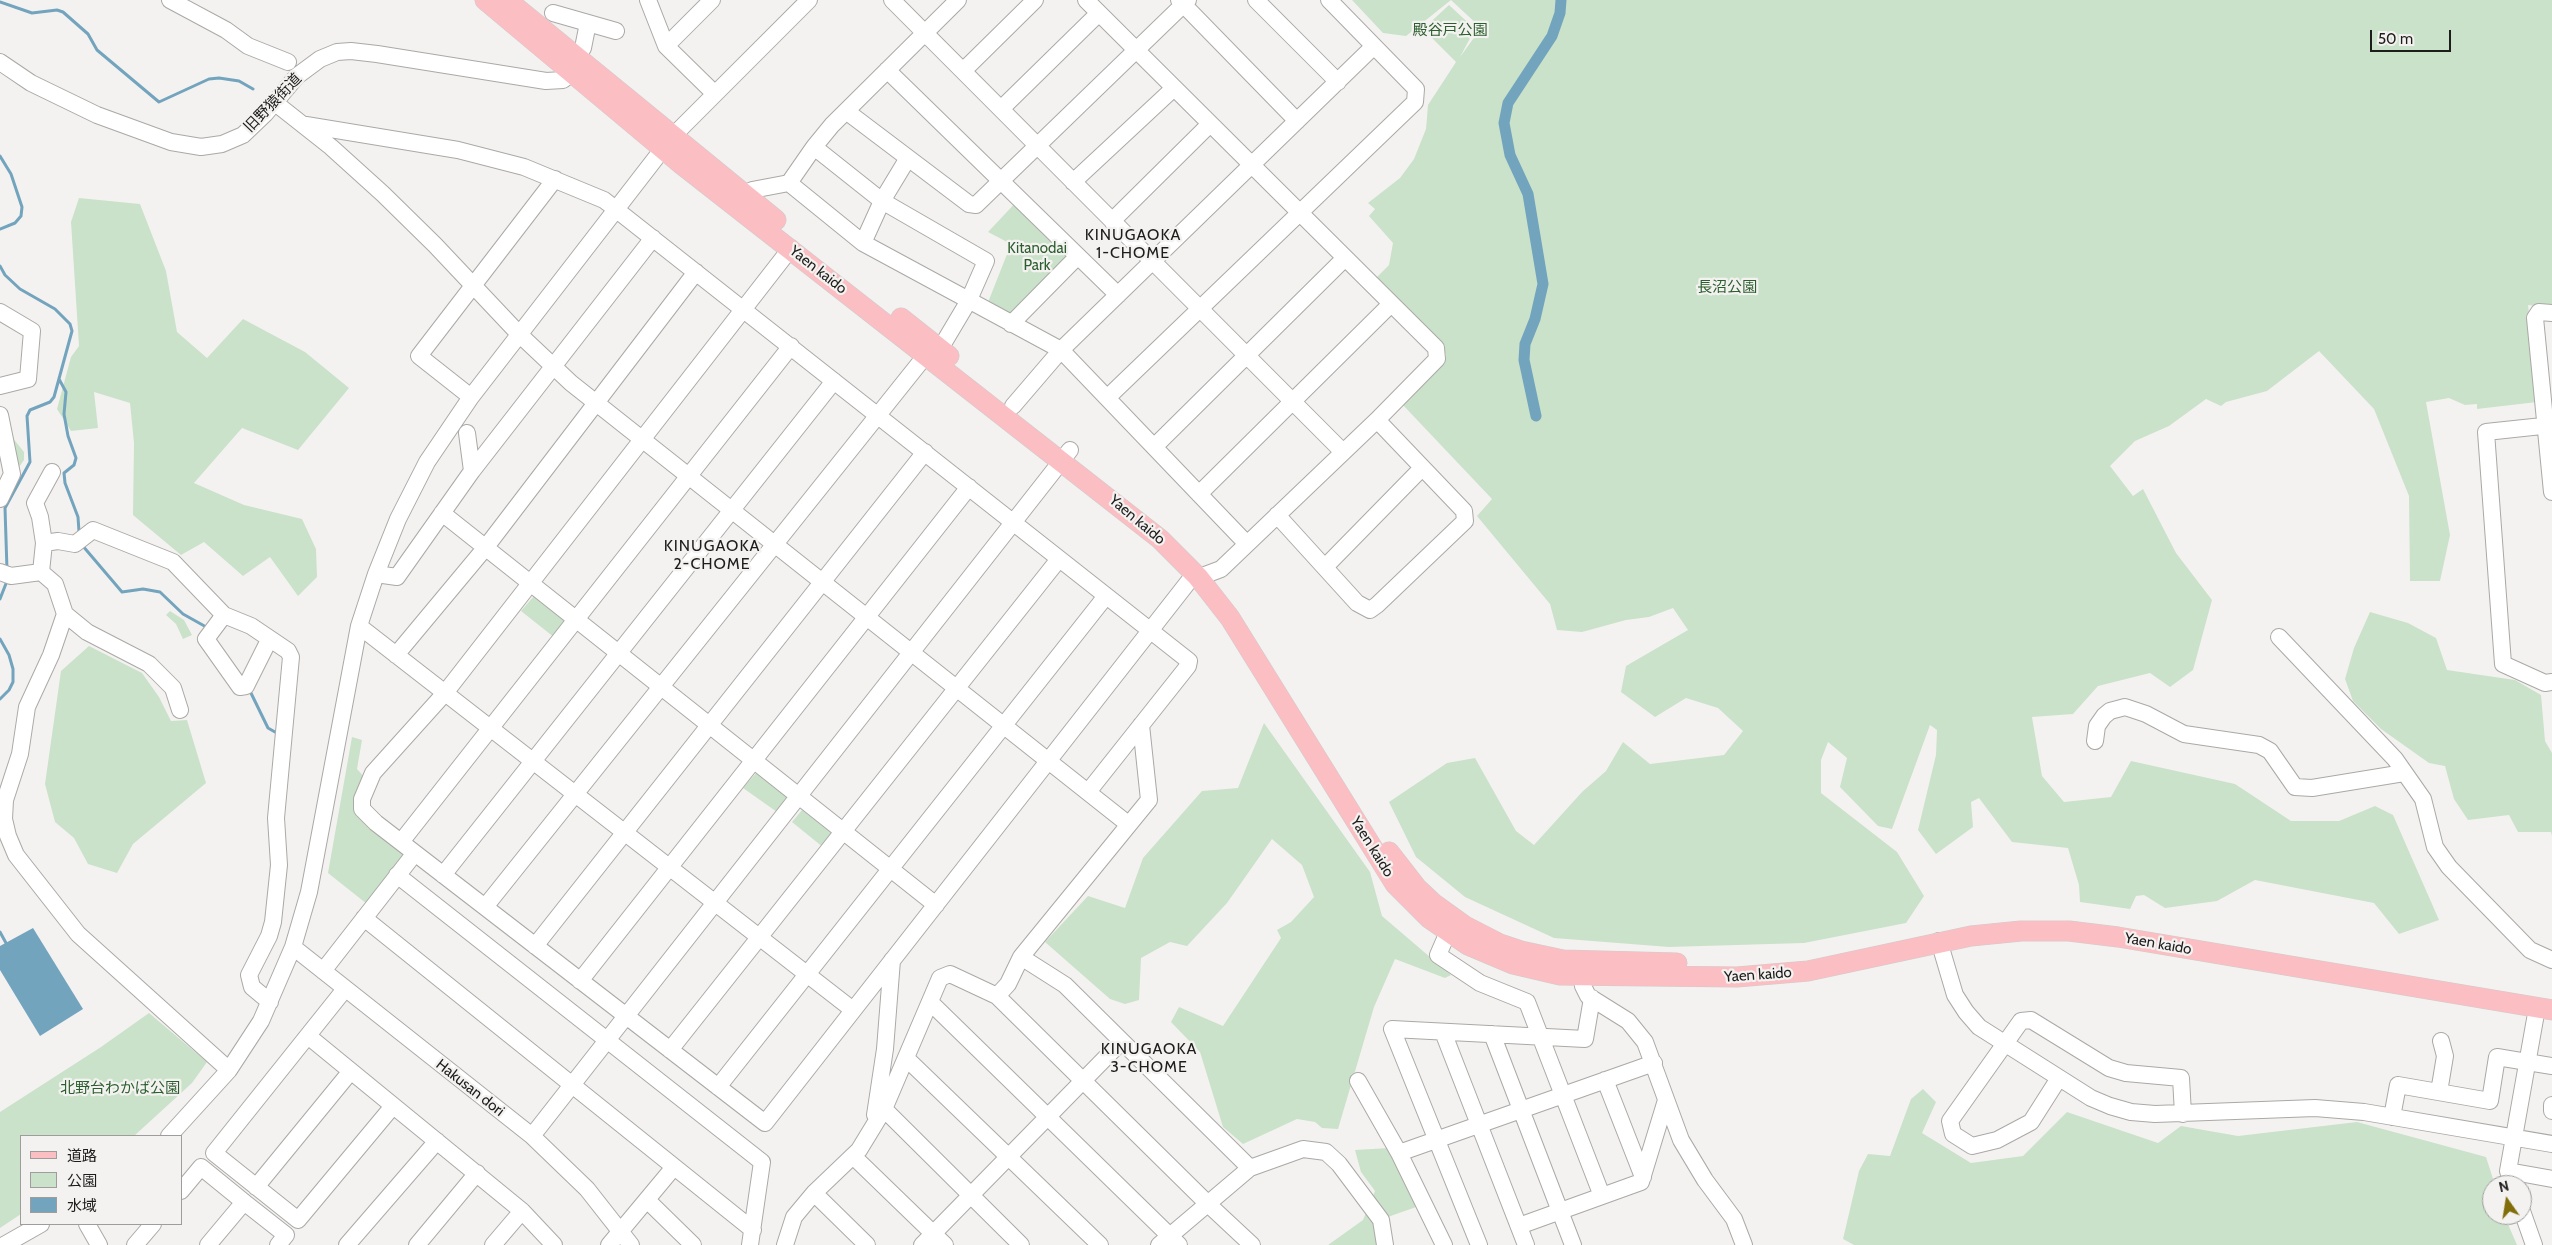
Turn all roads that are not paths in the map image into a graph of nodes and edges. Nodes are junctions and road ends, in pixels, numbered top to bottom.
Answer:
1 (170, 0) edge
2 (485, 0) edge
3 (507, 0) edge
4 (648, 0) edge
5 (712, 0) edge
6 (809, 0) edge
7 (892, 0) edge
8 (958, 0) edge
9 (1035, 0) edge
10 (1086, 0) edge
11 (1256, 0) edge
12 (1329, 0) edge
13 (1184, 2) edge
14 (552, 13) dead end
15 (1099, 13) junction
16 (588, 23) junction
17 (616, 31) dead end
18 (924, 32) junction
19 (666, 46) junction
20 (1374, 46) junction
21 (1136, 50) junction
22 (0, 62) edge
23 (288, 62) dead end
24 (577, 65) junction
25 (888, 70) junction
26 (963, 71) junction
27 (1338, 82) junction
28 (1174, 88) junction
29 (715, 94) junction
30 (274, 102) junction
31 (1001, 109) junction
32 (846, 111) junction
33 (1297, 121) junction
34 (1210, 124) junction
35 (304, 125) junction
36 (668, 143) junction
37 (1038, 146) junction
38 (814, 147) junction
39 (908, 158) junction
40 (1252, 165) junction
41 (555, 178) junction
42 (1001, 181) junction
43 (1073, 182) junction
44 (789, 183) junction
45 (746, 196) junction
46 (882, 201) junction
47 (616, 209) junction
48 (1300, 213) junction
49 (1112, 221) junction
50 (653, 238) junction
51 (862, 244) junction
52 (791, 248) junction
53 (1078, 256) junction
54 (1346, 258) junction
55 (1152, 261) junction
56 (696, 272) junction
57 (472, 286) junction
58 (1118, 295) junction
59 (968, 302) junction
60 (1391, 304) junction
61 (743, 309) junction
62 (1200, 309) junction
63 (0, 312) edge
64 (2552, 314) edge
65 (1011, 324) junction
66 (519, 334) junction
67 (791, 346) junction
68 (1060, 350) junction
69 (933, 352) junction
70 (1246, 356) junction
71 (554, 367) junction
72 (2547, 372) edge
73 (834, 381) junction
74 (0, 386) edge
75 (471, 397) junction
76 (1107, 398) junction
77 (1292, 402) junction
78 (597, 404) junction
79 (1013, 406) junction
80 (0, 415) edge
81 (878, 416) junction
82 (1377, 420) junction
83 (2549, 425) edge
84 (467, 433) dead end
85 (643, 439) junction
86 (1154, 447) junction
87 (925, 452) junction
88 (1343, 452) junction
89 (1066, 455) junction
90 (1422, 468) junction
91 (52, 472) dead end
92 (472, 472) junction
93 (689, 476) junction
94 (969, 487) junction
95 (2552, 492) edge
96 (1199, 494) junction
97 (0, 499) edge
98 (732, 510) junction
99 (442, 513) junction
100 (1277, 515) junction
101 (1014, 522) junction
102 (44, 543) junction
103 (1247, 544) junction
104 (775, 545) junction
105 (486, 547) junction
106 (1059, 559) junction
107 (1325, 567) junction
108 (42, 572) junction
109 (6, 574) edge
110 (376, 574) junction
111 (1205, 575) junction
112 (822, 582) junction
113 (531, 583) junction
114 (1106, 596) junction
115 (65, 614) junction
116 (224, 615) junction
117 (867, 617) junction
118 (576, 619) junction
119 (359, 626) junction
120 (1150, 630) junction
121 (2279, 637) dead end
122 (269, 640) junction
123 (912, 652) junction
124 (619, 653) junction
125 (396, 655) junction
126 (1189, 661) junction
127 (2552, 682) edge
128 (661, 687) junction
129 (957, 688) junction
130 (445, 693) junction
131 (180, 710) dead end
132 (710, 725) junction
133 (1004, 725) junction
134 (1141, 725) junction
135 (490, 728) junction
136 (2094, 741) dead end
137 (754, 760) junction
138 (1048, 761) junction
139 (533, 762) junction
140 (2404, 773) junction
141 (1088, 792) junction
142 (575, 794) junction
143 (799, 796) junction
144 (1128, 824) junction
145 (843, 831) junction
146 (625, 833) junction
147 (400, 842) junction
148 (415, 853) junction
149 (669, 867) junction
150 (890, 868) junction
151 (397, 875) junction
152 (443, 875) junction
153 (715, 903) junction
154 (936, 904) junction
155 (485, 907) junction
156 (364, 918) junction
157 (1448, 932) junction
158 (759, 937) junction
159 (1939, 941) junction
160 (535, 946) junction
161 (293, 948) junction
162 (1021, 957) junction
163 (892, 960) junction
164 (2552, 960) edge
165 (1580, 969) junction
166 (323, 971) junction
167 (807, 974) junction
168 (580, 981) junction
169 (345, 989) junction
170 (997, 996) junction
171 (1592, 998) junction
172 (270, 1002) junction
173 (930, 1002) junction
174 (2547, 1005) edge
175 (853, 1010) junction
176 (626, 1016) junction
177 (1443, 1032) junction
178 (1492, 1034) junction
179 (308, 1036) junction
180 (1540, 1036) junction
181 (607, 1040) junction
182 (2441, 1041) dead end
183 (1121, 1042) junction
184 (2005, 1046) junction
185 (670, 1050) junction
186 (907, 1059) junction
187 (2528, 1062) junction
188 (1654, 1063) junction
189 (2552, 1066) edge
190 (229, 1070) junction
191 (352, 1072) junction
192 (2058, 1078) junction
193 (1605, 1080) junction
194 (1083, 1081) junction
195 (1358, 1082) dead end
196 (572, 1085) junction
197 (718, 1087) junction
198 (2439, 1092) junction
199 (1563, 1095) junction
200 (1666, 1100) junction
201 (2552, 1105) edge
202 (393, 1106) junction
203 (884, 1109) junction
204 (1521, 1110) junction
205 (2552, 1111) edge
206 (2183, 1114) junction
207 (1048, 1117) junction
208 (2392, 1117) junction
209 (874, 1124) junction
210 (1479, 1125) junction
211 (170, 1135) edge
212 (532, 1136) junction
213 (2515, 1138) junction
214 (1438, 1140) junction
215 (436, 1141) junction
216 (2552, 1144) edge
217 (1399, 1153) junction
218 (853, 1156) junction
219 (1008, 1157) junction
220 (674, 1167) junction
221 (1250, 1168) junction
222 (477, 1174) junction
223 (2510, 1175) edge
224 (1644, 1177) junction
225 (2532, 1179) edge
226 (2552, 1179) edge
227 (256, 1187) junction
228 (182, 1190) edge
229 (814, 1193) junction
230 (971, 1195) junction
231 (1602, 1196) junction
232 (647, 1200) junction
233 (244, 1202) junction
234 (1208, 1204) junction
235 (522, 1211) junction
236 (1560, 1212) junction
237 (38, 1225) edge
238 (87, 1225) edge
239 (152, 1225) edge
240 (2527, 1225) edge
241 (1519, 1226) junction
242 (621, 1231) junction
243 (752, 1238) edge
244 (927, 1239) edge
245 (1169, 1242) edge
246 (787, 1244) edge
247 (4, 1245) edge
248 (99, 1245) edge
249 (135, 1245) edge
250 (208, 1245) edge
251 (278, 1245) edge
252 (347, 1245) edge
253 (417, 1245) edge
254 (493, 1245) edge
255 (554, 1245) edge
256 (608, 1245) edge
257 (631, 1245) edge
258 (693, 1245) edge
259 (867, 1245) edge
260 (945, 1245) edge
261 (1021, 1245) edge
262 (1100, 1245) edge
263 (1252, 1245) edge
264 (1385, 1245) edge
265 (1444, 1245) edge
266 (1479, 1245) edge
267 (1526, 1245) edge
268 (1573, 1245) edge
269 (1744, 1245) edge
270 (2534, 1245) edge

1 - 23 street
2 - 24 main road, Yaen kaido
3 - 24 main road, Yaen kaido
4 - 19 street
5 - 19 street
6 - 29 street
7 - 18 street
8 - 18 street
9 - 26 street
10 - 15 street
11 - 27 street
12 - 20 street
13 - 21 street
13 - 33 street
14 - 16 street
15 - 21 street
15 - 31 street
16 - 17 street
16 - 24 street
18 - 25 street
18 - 26 street
19 - 29 street
20 - 27 street
20 - 48 street
21 - 28 street
21 - 37 street
22 - 30 street, 旧野猿街道
24 - 30 street, 旧野猿街道
24 - 36 main road, Yaen kaido
25 - 32 street
25 - 42 street
26 - 31 street
27 - 33 street
28 - 34 street
28 - 43 street
29 - 36 street
30 - 35 street
31 - 37 street
32 - 38 street
32 - 39 street
33 - 40 street
34 - 40 street
34 - 49 street
35 - 41 street
35 - 57 street
36 - 45 main road, Yaen kaido
36 - 47 street
36 - 52 main road, Yaen kaido
37 - 42 street
37 - 43 street
38 - 44 street
38 - 46 street
39 - 42 street
39 - 46 street
40 - 48 street
40 - 55 street
41 - 47 street
41 - 57 street
42 - 53 street
43 - 49 street
44 - 45 street
44 - 51 street
45 - 69 main road, Yaen kaido
46 - 51 street
46 - 59 street
47 - 50 street
47 - 66 street
48 - 54 street
48 - 62 street
49 - 55 street
50 - 56 street
50 - 71 street
51 - 59 street
52 - 61 street
52 - 69 main road, Yaen kaido
53 - 58 street
53 - 65 street
54 - 60 street
54 - 70 street
55 - 58 street
55 - 62 street
56 - 61 street
56 - 78 street
57 - 66 street
57 - 75 street
58 - 68 street
59 - 65 street
59 - 69 street
60 - 77 street
60 - 82 street
61 - 67 street
61 - 85 street
62 - 70 street
62 - 76 street
63 - 74 street
64 - 72 street
65 - 68 street
66 - 71 street
66 - 75 street
67 - 73 street
67 - 93 street
68 - 76 street
68 - 79 street
69 - 79 main road, Yaen kaido
69 - 81 street
69 - 89 main road, Yaen kaido
70 - 77 street
70 - 86 street
71 - 78 street
71 - 92 street
72 - 83 street
73 - 81 street
73 - 98 street
75 - 110 street
76 - 86 street
77 - 88 street
77 - 96 street
78 - 85 street
78 - 105 street
79 - 89 main road, Yaen kaido
80 - 97 street
81 - 87 street
81 - 104 street
82 - 88 street
82 - 90 street
83 - 95 street
83 - 127 street
84 - 92 street
85 - 93 street
85 - 113 street
86 - 96 street
87 - 94 street
87 - 112 street
88 - 100 street
89 - 101 street
89 - 111 main road, Yaen kaido
90 - 107 street
90 - 107 street
91 - 102 street
92 - 99 street
93 - 98 street
93 - 118 street
94 - 101 street
94 - 117 street
96 - 103 street
98 - 104 street
98 - 124 street
99 - 105 street
99 - 110 street
100 - 103 street
100 - 107 street
101 - 106 street
101 - 123 street
102 - 108 street
102 - 116 street
103 - 111 street
104 - 112 street
104 - 128 street
105 - 113 street
105 - 125 street
106 - 114 street
106 - 129 street
108 - 109 street
108 - 115 street
110 - 119 street
111 - 120 street
111 - 157 main road, Yaen kaido
111 - 165 main road, Yaen kaido
112 - 117 street
112 - 132 street
113 - 118 street
113 - 130 street
114 - 120 street
114 - 133 street
115 - 131 street
115 - 190 street
116 - 122 street
116 - 122 street
117 - 123 street
117 - 137 street
118 - 124 street
118 - 135 street
119 - 125 street
119 - 161 street
120 - 126 street
120 - 138 street
121 - 140 street
122 - 172 street
123 - 129 street
123 - 143 street
124 - 128 street
124 - 139 street
125 - 130 street
126 - 134 street
126 - 141 street
128 - 132 street
128 - 142 street
129 - 133 street
129 - 145 street
130 - 135 street
130 - 147 street
132 - 137 street
132 - 146 street
133 - 138 street
133 - 150 street
134 - 141 street
134 - 144 street
135 - 139 street
135 - 147 street
136 - 140 street
137 - 143 street
137 - 149 street
138 - 141 street
138 - 154 street
139 - 142 street
139 - 152 street
140 - 164 street
141 - 144 street
142 - 146 street
142 - 155 street
143 - 145 street
143 - 153 street
144 - 162 street
145 - 150 street
145 - 158 street
146 - 149 street
146 - 160 street
147 - 148 street
148 - 151 street
148 - 152 street
149 - 153 street
149 - 168 street
150 - 154 street
150 - 167 street
151 - 156 street
151 - 181 street
152 - 155 street
153 - 158 street
153 - 176 street
154 - 163 street
155 - 160 street
156 - 166 street
156 - 196 street
157 - 165 main road, Yaen kaido
157 - 180 street
158 - 167 street
158 - 185 street
159 - 165 main road, Yaen kaido
159 - 174 main road, Yaen kaido
159 - 184 street
160 - 168 street
161 - 166 street, Hakusan dori
161 - 172 street
162 - 170 street
162 - 183 street
163 - 175 street
163 - 209 street
165 - 171 street
165 - 174 main road, Yaen kaido
166 - 169 street, Hakusan dori
167 - 175 street
167 - 197 street
168 - 176 street
169 - 179 street
169 - 212 street, Hakusan dori
170 - 173 street
170 - 194 street
171 - 180 street
171 - 188 street
172 - 190 street
173 - 186 street
173 - 207 street
174 - 187 street
175 - 197 street
176 - 181 street
176 - 185 street
177 - 178 street
177 - 210 street
177 - 214 street
178 - 180 street
178 - 204 street
179 - 191 street
179 - 227 street
180 - 199 street
181 - 196 street
181 - 243 street
182 - 198 street
183 - 194 street
183 - 221 street
184 - 192 street
184 - 192 street
184 - 206 street
185 - 197 street
186 - 203 street
186 - 219 street
187 - 189 street
187 - 198 street
187 - 213 street
188 - 193 street
188 - 200 street
190 - 211 street
191 - 202 street
191 - 227 street
192 - 206 street
193 - 199 street
193 - 224 street
194 - 207 street
194 - 234 street
195 - 217 street
196 - 212 street
196 - 220 street
198 - 208 street
199 - 204 street
199 - 231 street
200 - 224 street
200 - 269 street
201 - 205 street
202 - 215 street
202 - 227 street
203 - 209 street
203 - 230 street
204 - 210 street
204 - 236 street
206 - 208 street
207 - 219 street
207 - 245 street
208 - 213 street
209 - 218 street
210 - 214 street
210 - 241 street
212 - 242 street, Hakusan dori
213 - 216 street
213 - 223 street
214 - 217 street
214 - 266 street
215 - 222 street
215 - 252 street
217 - 265 street
218 - 229 street
218 - 244 street
219 - 230 street
219 - 262 street
220 - 232 street
220 - 243 street
221 - 234 street
221 - 264 street
222 - 235 street
222 - 253 street
224 - 231 street
225 - 226 street
228 - 233 street
229 - 246 street
229 - 259 street
230 - 244 street
230 - 261 street
231 - 236 street
232 - 242 street
232 - 258 street
233 - 250 street
233 - 251 street
234 - 245 street
234 - 263 street
235 - 254 street
235 - 255 street
236 - 241 street
236 - 268 street
237 - 247 street
238 - 248 street
239 - 249 street
240 - 270 street
241 - 267 street
242 - 256 street
242 - 257 street, Hakusan dori
244 - 260 street

